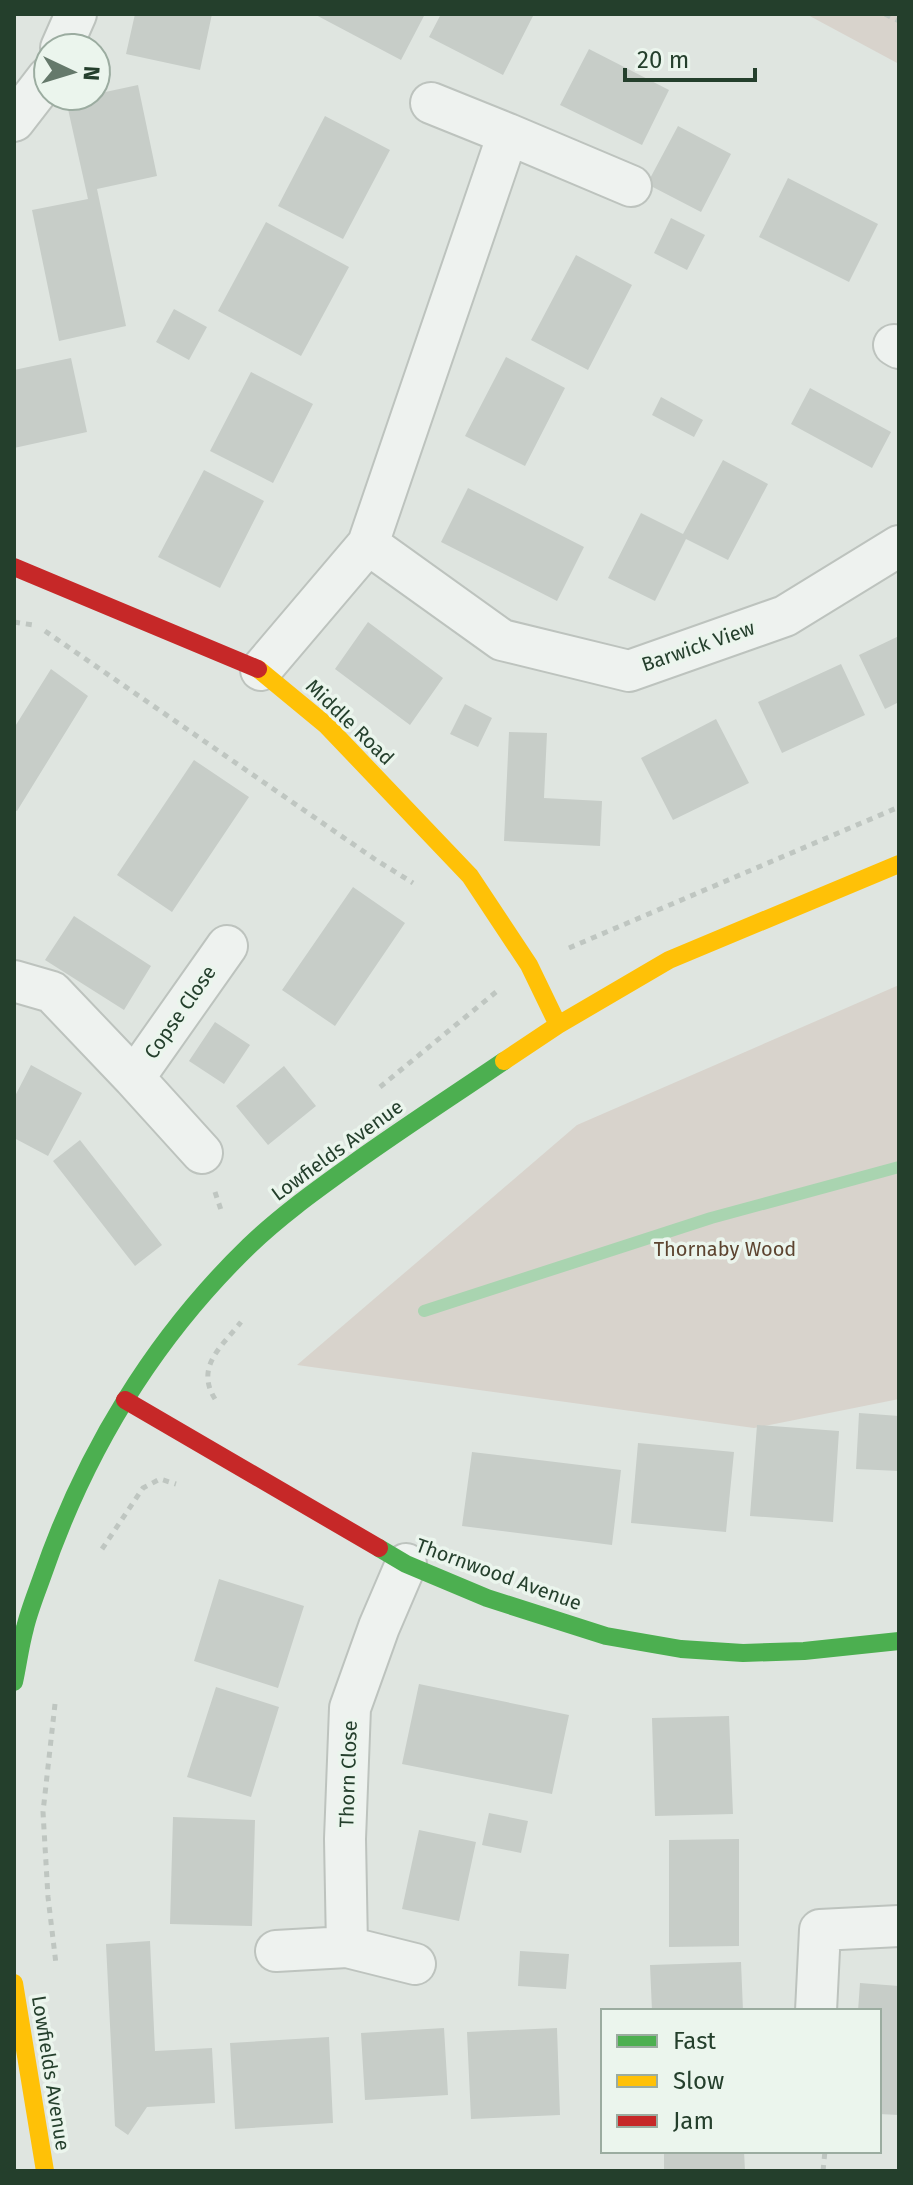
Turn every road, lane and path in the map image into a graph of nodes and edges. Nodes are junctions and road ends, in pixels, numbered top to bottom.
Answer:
1 (885, 14) edge
2 (899, 21) edge
3 (32, 98) edge
4 (431, 103) dead end
5 (14, 121) edge
6 (508, 134) junction
7 (631, 186) dead end
8 (368, 544) junction
9 (899, 546) edge
10 (14, 567) edge
11 (14, 622) edge
12 (261, 670) junction
13 (899, 864) edge
14 (422, 889) dead end
15 (227, 946) dead end
16 (14, 981) edge
17 (558, 1025) junction
18 (134, 1078) junction
19 (202, 1153) joint
20 (250, 1245) junction
21 (247, 1315) dead end
22 (125, 1400) junction
23 (220, 1404) dead end
24 (182, 1485) dead end
25 (100, 1552) dead end
26 (406, 1564) junction
27 (20, 1626) edge
28 (899, 1641) edge
29 (14, 1682) edge
30 (56, 1693) dead end
31 (899, 1926) edge
32 (347, 1947) junction
33 (276, 1951) dead end
34 (415, 1964) dead end
35 (57, 1974) dead end
36 (14, 1983) edge
37 (816, 2009) edge
38 (45, 2171) edge

1 - 2 path
3 - 5 street
4 - 6 street
6 - 7 street
6 - 8 street
8 - 9 street, Barwick View
8 - 12 street
10 - 12 street, Middle Road
11 - 14 path
12 - 17 street, Middle Road
13 - 17 street, Lowfields Avenue
15 - 18 street, Copse Close
16 - 18 street, Copse Close
17 - 20 street, Lowfields Avenue
18 - 19 street, Copse Close
19 - 20 path
20 - 22 street, Lowfields Avenue
21 - 23 path
22 - 26 street, Thornwood Avenue
22 - 27 street, Lowfields Avenue
24 - 25 path
26 - 28 street, Thornwood Avenue
26 - 32 street, Thorn Close
27 - 29 street, Lowfields Avenue
30 - 35 path
31 - 37 street
32 - 33 street
32 - 34 street
36 - 38 street, Lowfields Avenue

